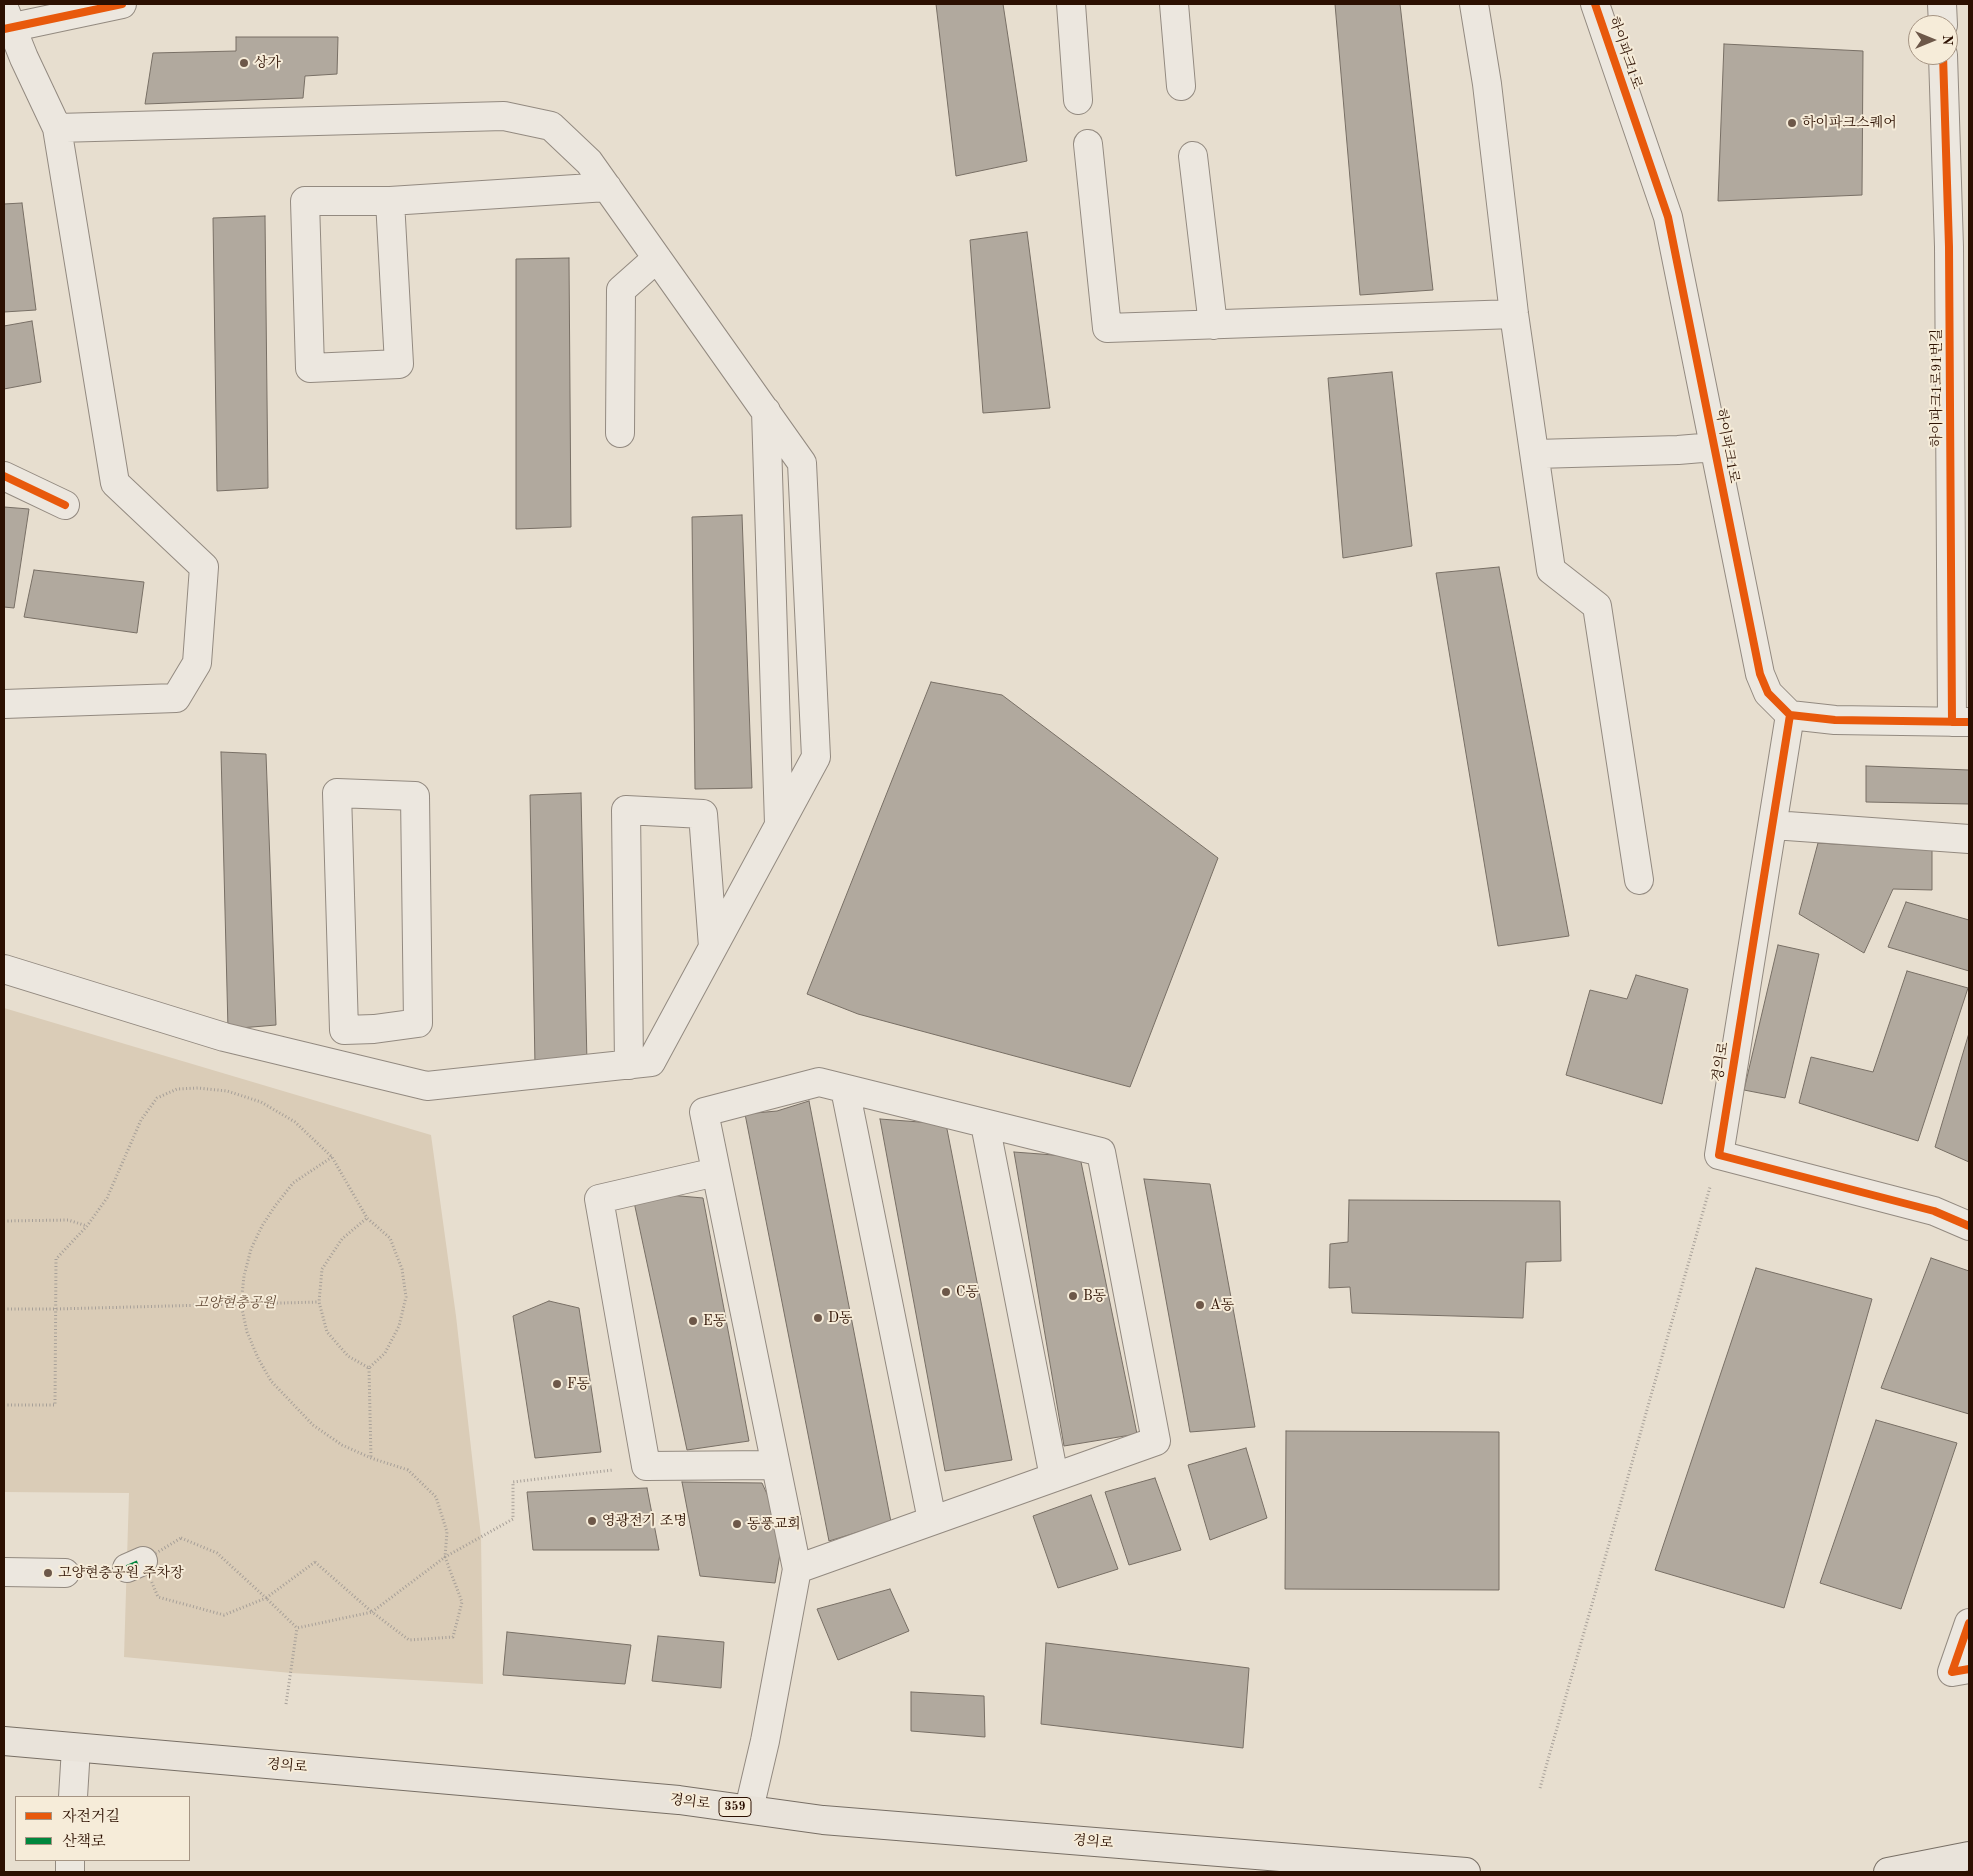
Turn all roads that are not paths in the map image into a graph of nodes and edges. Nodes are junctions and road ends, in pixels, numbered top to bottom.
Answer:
1 (1071, 4) edge
2 (1174, 4) edge
3 (1474, 4) edge
4 (1595, 4) edge
5 (115, 5) edge
6 (6, 22) edge
7 (1945, 65) edge
8 (1181, 86) dead end
9 (1078, 100) dead end
10 (57, 128) junction
11 (1088, 144) dead end
12 (1193, 156) dead end
13 (607, 188) junction
14 (390, 201) junction
15 (1959, 247) edge
16 (657, 258) junction
17 (1514, 314) junction
18 (1213, 325) junction
19 (766, 411) junction
20 (620, 433) dead end
21 (1714, 447) junction
22 (1536, 454) junction
23 (4, 476) edge
24 (65, 504) dead end
25 (1960, 528) edge
26 (4, 704) edge
27 (1790, 715) junction
28 (1961, 722) edge
29 (779, 825) junction
30 (1773, 825) junction
31 (1969, 839) edge
32 (1639, 880) dead end
33 (713, 947) junction
34 (4, 968) edge
35 (374, 1029) junction
36 (629, 1065) junction
37 (372, 1073) junction
38 (845, 1089) junction
39 (985, 1124) junction
40 (716, 1172) junction
41 (1969, 1226) edge
42 (775, 1465) junction
43 (1054, 1477) junction
44 (932, 1520) junction
45 (797, 1569) junction
46 (4, 1572) edge
47 (65, 1573) dead end
48 (1969, 1623) edge
49 (1969, 1669) edge
50 (4, 1741) edge
51 (76, 1748) junction
52 (73, 1796) edge
53 (749, 1809) junction
54 (1969, 1856) edge
55 (1466, 1872) edge
56 (1888, 1872) edge

1 - 9 street
2 - 8 street
3 - 17 street
4 - 21 street, 하이파크1로
5 - 6 street
6 - 10 street
7 - 15 street, 하이파크1로91번길
10 - 13 street
10 - 26 street
11 - 18 street
12 - 18 street
13 - 14 street
13 - 16 street
14 - 14 street
15 - 25 street, 하이파크1로91번길
16 - 19 street
16 - 20 street
17 - 18 street
17 - 22 street
19 - 29 street
19 - 29 street
21 - 22 street
21 - 27 street, 하이파크1로
22 - 32 street
23 - 24 street
25 - 28 street, 하이파크1로91번길
27 - 28 street
27 - 30 street, 경의로
29 - 33 street
30 - 31 street
30 - 41 street, 경의로
33 - 36 street
33 - 36 street
34 - 37 street
35 - 35 street
35 - 37 street
36 - 37 street
38 - 39 street
38 - 40 street
38 - 44 street
39 - 43 street
39 - 43 street
40 - 42 street
40 - 42 street
42 - 45 street
43 - 44 street
44 - 45 street
45 - 53 street
46 - 47 street
48 - 49 street
50 - 51 main road, 경의로 / 359
51 - 52 street
51 - 53 main road, 경의로 / 359
53 - 55 main road, 경의로 / 359
54 - 56 main road

